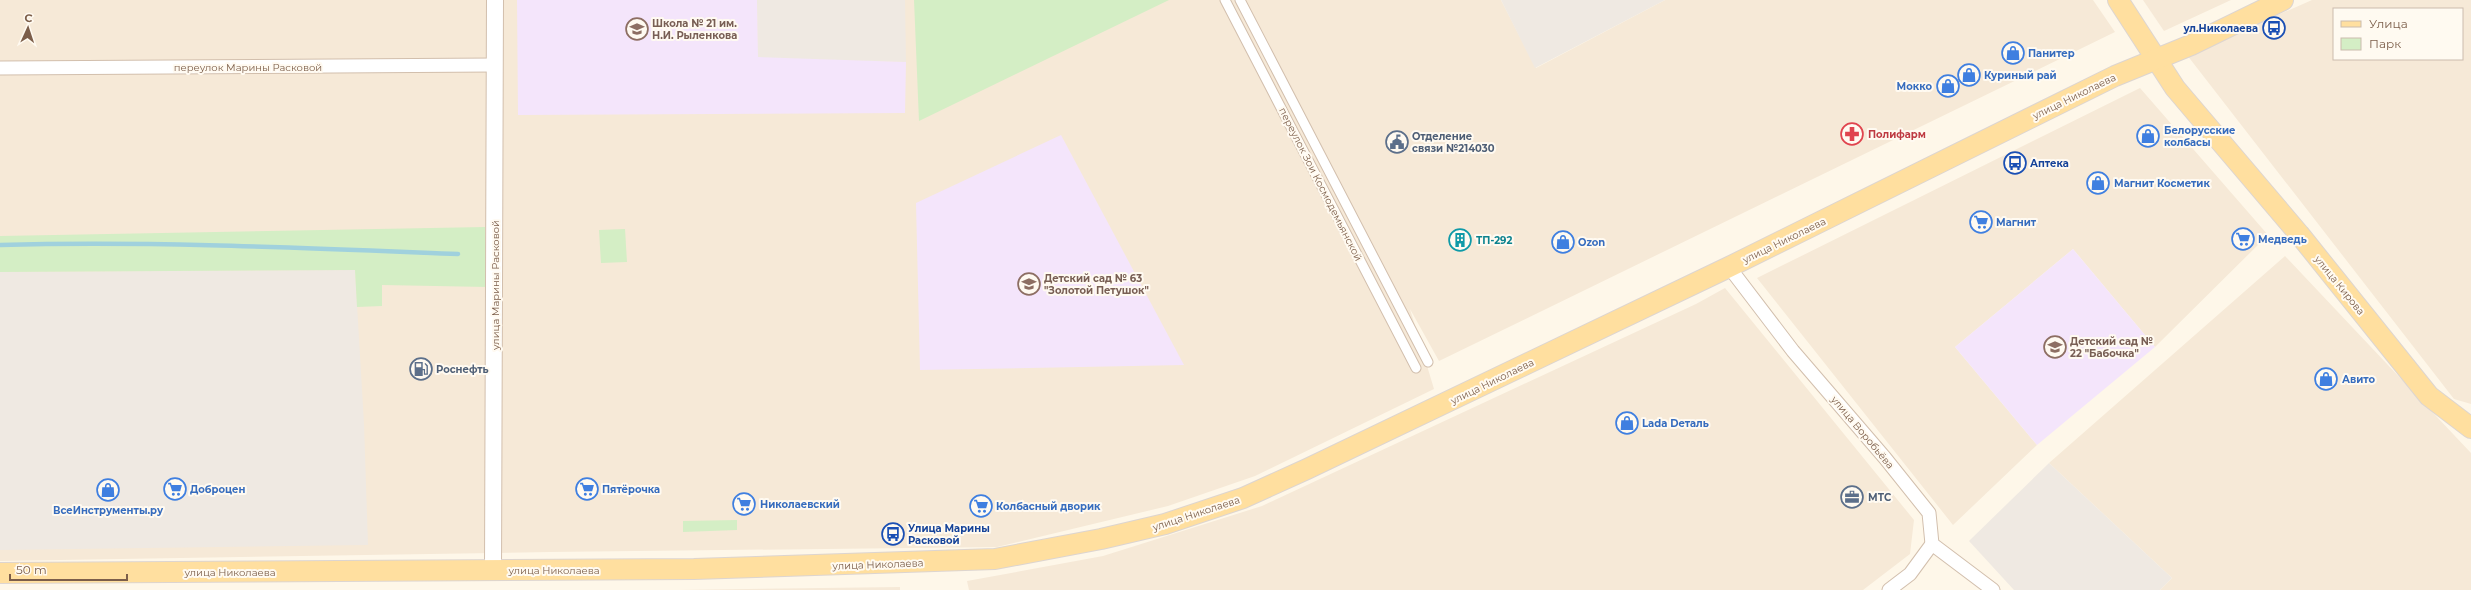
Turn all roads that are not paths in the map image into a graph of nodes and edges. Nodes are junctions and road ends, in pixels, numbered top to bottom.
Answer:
1 (495, 0) edge
2 (1225, 0) edge
3 (1240, 0) edge
4 (2118, 0) edge
5 (2283, 0) edge
6 (2156, 59) junction
7 (495, 65) junction
8 (0, 68) edge
9 (1729, 267) junction
10 (1428, 362) dead end
11 (1416, 368) dead end
12 (2471, 428) edge
13 (1932, 544) junction
14 (493, 570) junction
15 (0, 574) edge
16 (1889, 590) edge
17 (1993, 590) edge

1 - 7 street, улица Марины Расковой
2 - 11 street, переулок Зои Космодемьянской
3 - 10 street, переулок Зои Космодемьянской
4 - 6 main road, улица Кирова
5 - 6 main road, улица Николаева
6 - 9 main road, улица Николаева
6 - 12 main road, улица Кирова
7 - 8 street, переулок Марины Расковой
7 - 14 street, улица Марины Расковой
9 - 13 street, улица Воробьёва
9 - 14 main road, улица Николаева
13 - 16 street
13 - 17 street
14 - 15 main road, улица Николаева

